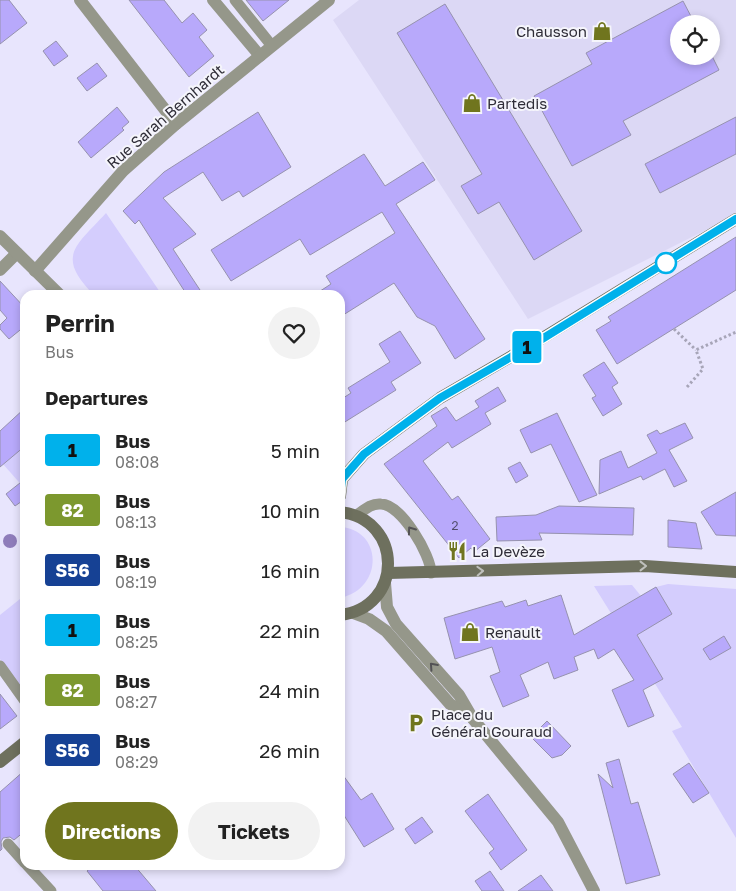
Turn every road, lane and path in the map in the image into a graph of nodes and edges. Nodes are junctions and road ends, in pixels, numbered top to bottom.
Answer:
1 (80, 0) edge
2 (212, 0) edge
3 (235, 0) edge
4 (329, 0) edge
5 (272, 46) junction
6 (260, 56) junction
7 (176, 124) junction
8 (736, 219) edge
9 (0, 236) edge
10 (17, 253) junction
11 (0, 270) edge
12 (35, 271) junction
13 (55, 290) edge
14 (674, 329) dead end
15 (736, 332) edge
16 (696, 350) junction
17 (687, 387) dead end
18 (345, 476) edge
19 (345, 513) edge
20 (357, 515) junction
21 (736, 572) edge
22 (432, 573) junction
23 (386, 578) junction
24 (346, 614) edge
25 (0, 666) edge
26 (449, 683) junction
27 (438, 691) junction
28 (20, 694) edge
29 (473, 718) junction
30 (20, 746) edge
31 (0, 762) edge
32 (8, 844) dead end
33 (20, 857) edge
34 (32, 870) edge
35 (585, 873) junction
36 (51, 891) edge
37 (590, 891) edge
38 (594, 891) edge

1 - 7 street
2 - 6 street
3 - 5 lane
4 - 5 street, Rue Sarah Bernhardt
5 - 6 street, Rue Sarah Bernhardt
6 - 7 street, Rue Sarah Bernhardt
7 - 12 street, Rue Sarah Bernhardt
8 - 18 main road
9 - 10 street
10 - 11 street
10 - 12 street
12 - 13 street
14 - 16 path
15 - 16 path
16 - 17 path
19 - 20 main road
22 -> 20 lane
20 - 23 main road
22 -> 21 main road
22 - 23 main road
23 - 24 main road
26 -> 23 street
24 - 27 street
25 - 28 lane
26 - 27 lane
26 - 29 street
27 - 29 street
29 - 35 street
30 - 31 main road
32 - 33 lane
34 - 36 lane
35 - 37 street
35 - 38 street

